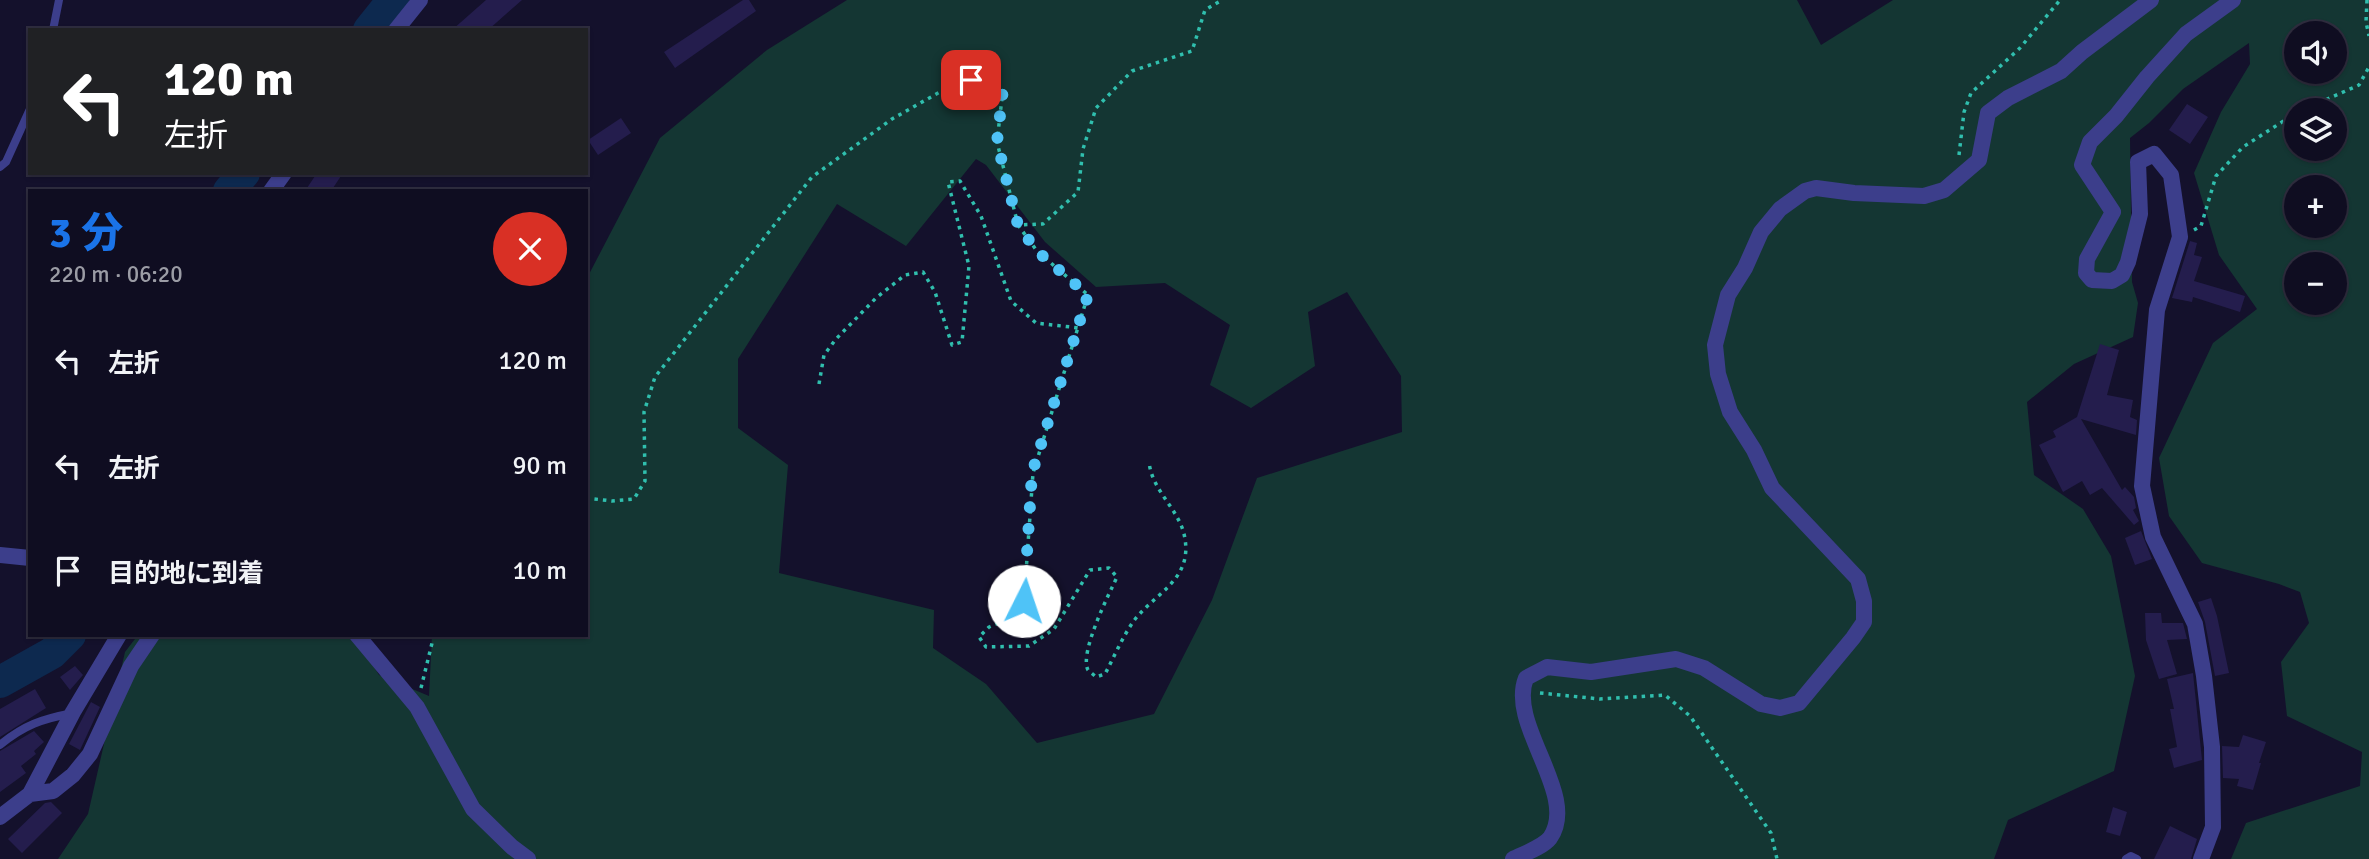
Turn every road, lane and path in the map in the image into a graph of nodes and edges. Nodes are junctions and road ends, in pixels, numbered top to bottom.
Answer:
1 (59, 0) edge
2 (420, 0) edge
3 (1222, 0) edge
4 (2060, 0) edge
5 (2151, 0) edge
6 (2232, 0) edge
7 (2367, 0) edge
8 (52, 28) edge
9 (398, 28) edge
10 (2369, 36) edge
11 (2369, 67) edge
12 (2330, 98) edge
13 (28, 113) edge
14 (2284, 121) edge
15 (0, 167) edge
16 (1959, 178) junction
17 (1018, 225) junction
18 (2180, 237) junction
19 (1079, 328) junction
20 (819, 384) dead end
21 (1149, 461) dead end
22 (588, 498) edge
23 (0, 555) edge
24 (28, 558) edge
25 (118, 637) edge
26 (151, 637) edge
27 (359, 637) edge
28 (434, 637) edge
29 (1521, 691) junction
30 (417, 707) junction
31 (73, 712) junction
32 (0, 745) edge
33 (30, 794) junction
34 (0, 817) edge
35 (528, 859) edge
36 (1513, 859) edge
37 (1777, 859) edge
38 (2126, 859) edge
39 (2137, 859) edge
40 (2201, 859) edge

1 - 8 lane
2 - 9 street
3 - 17 path
4 - 16 path
5 - 16 street
6 - 18 street
7 - 10 path
11 - 12 path
13 - 15 lane
14 - 18 path
16 - 29 street
17 - 19 path
17 - 22 path
18 - 40 street
19 - 20 path
19 - 21 path
23 - 24 street
25 - 31 street
26 - 33 street
27 - 30 street
28 - 30 path
29 - 36 street
29 - 37 path
30 - 35 street
31 - 32 lane
31 - 33 street
33 - 34 street
38 - 39 lane

